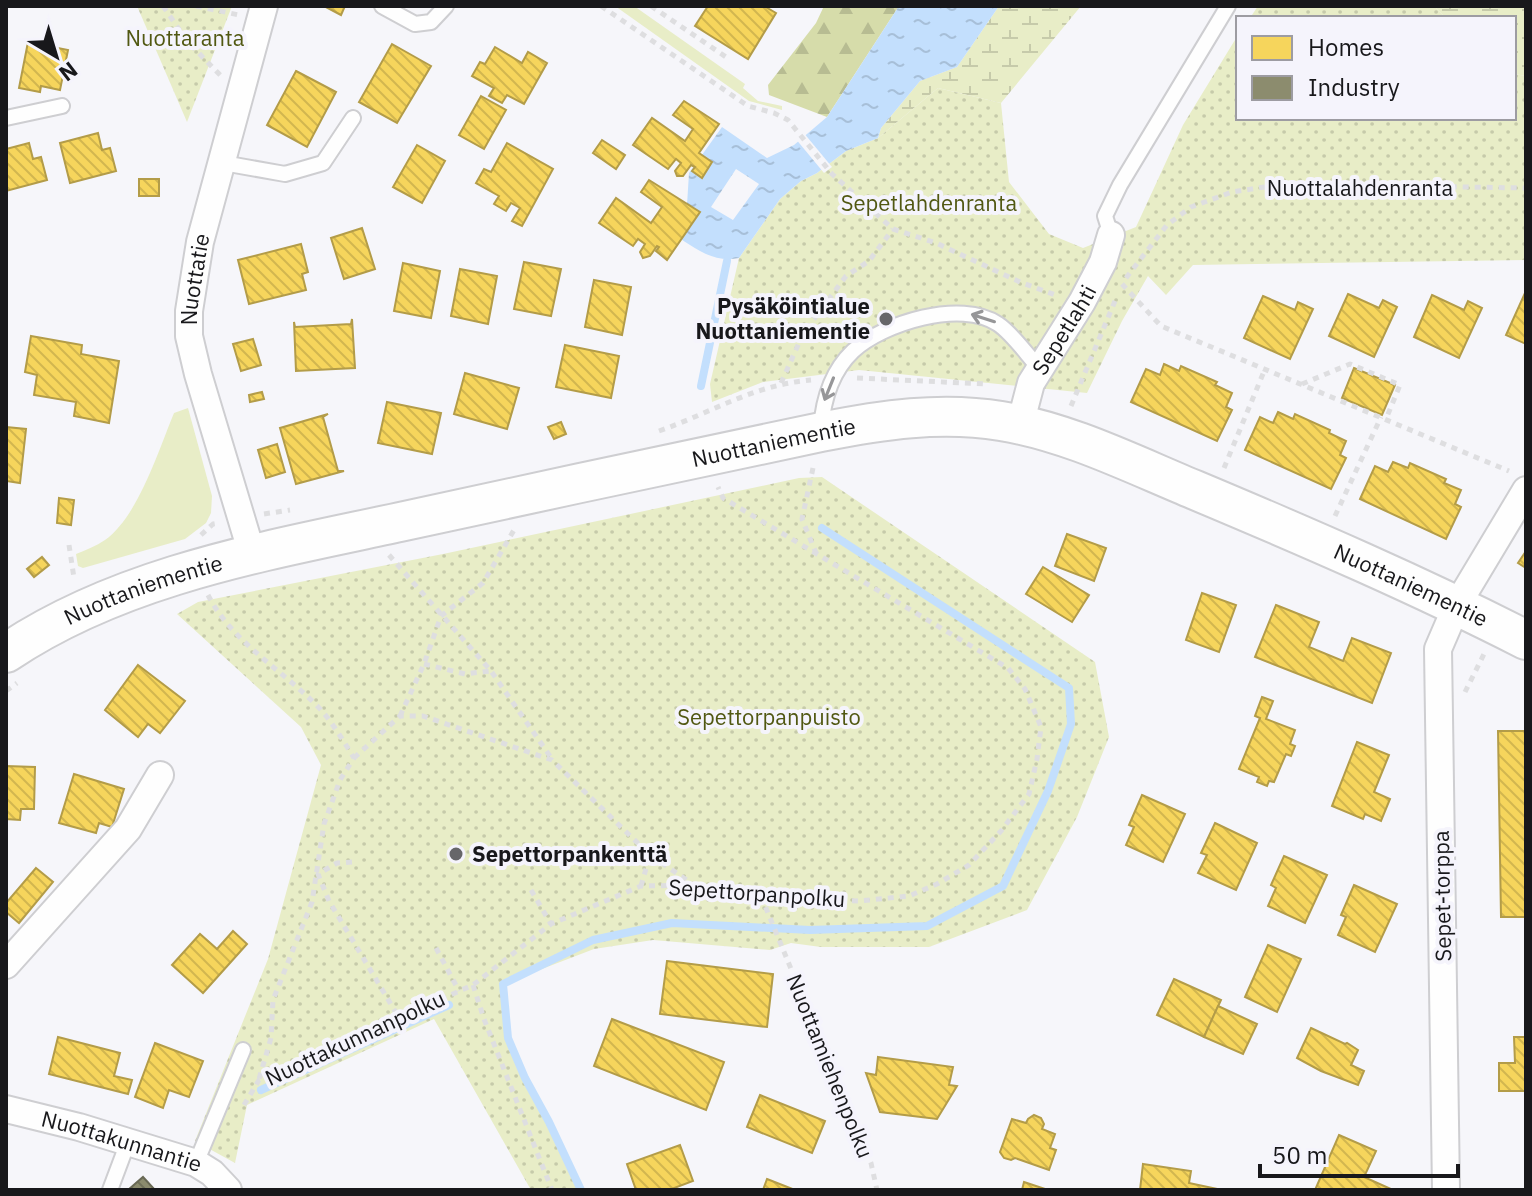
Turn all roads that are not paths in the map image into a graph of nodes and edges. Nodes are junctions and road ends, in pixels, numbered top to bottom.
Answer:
1 (382, 6) edge
2 (446, 6) edge
3 (1228, 6) edge
4 (254, 11) edge
5 (62, 106) dead end
6 (6, 118) edge
7 (353, 118) dead end
8 (223, 163) junction
9 (1111, 235) joint
10 (1040, 369) junction
11 (1020, 425) junction
12 (817, 450) junction
13 (1519, 481) edge
14 (252, 554) junction
15 (1450, 620) junction
16 (1526, 640) edge
17 (6, 653) edge
18 (160, 775) dead end
19 (6, 965) edge
20 (243, 1050) dead end
21 (6, 1109) edge
22 (128, 1142) junction
23 (196, 1163) junction
24 (110, 1190) edge
25 (228, 1190) edge
26 (1446, 1190) edge

1 - 2 lane
3 - 9 lane
4 - 8 street, Nuottatie
5 - 6 lane
7 - 8 lane
8 - 14 street, Nuottatie
9 - 10 street, Sepetlahti
10 - 11 street, Sepetlahti
10 -> 12 lane
11 - 12 main road, Nuottaniementie
11 - 15 main road, Nuottaniementie
12 - 14 main road, Nuottaniementie
13 - 15 street
14 - 17 main road, Nuottaniementie
15 - 16 main road, Nuottaniementie
15 - 26 street, Sepet-torppa
18 - 19 street
20 - 23 lane, Nuottakunnanpolku
21 - 22 street, Nuottakunnantie
22 - 23 street, Nuottakunnantie
22 - 24 lane
23 - 25 street, Nuottakunnantie

